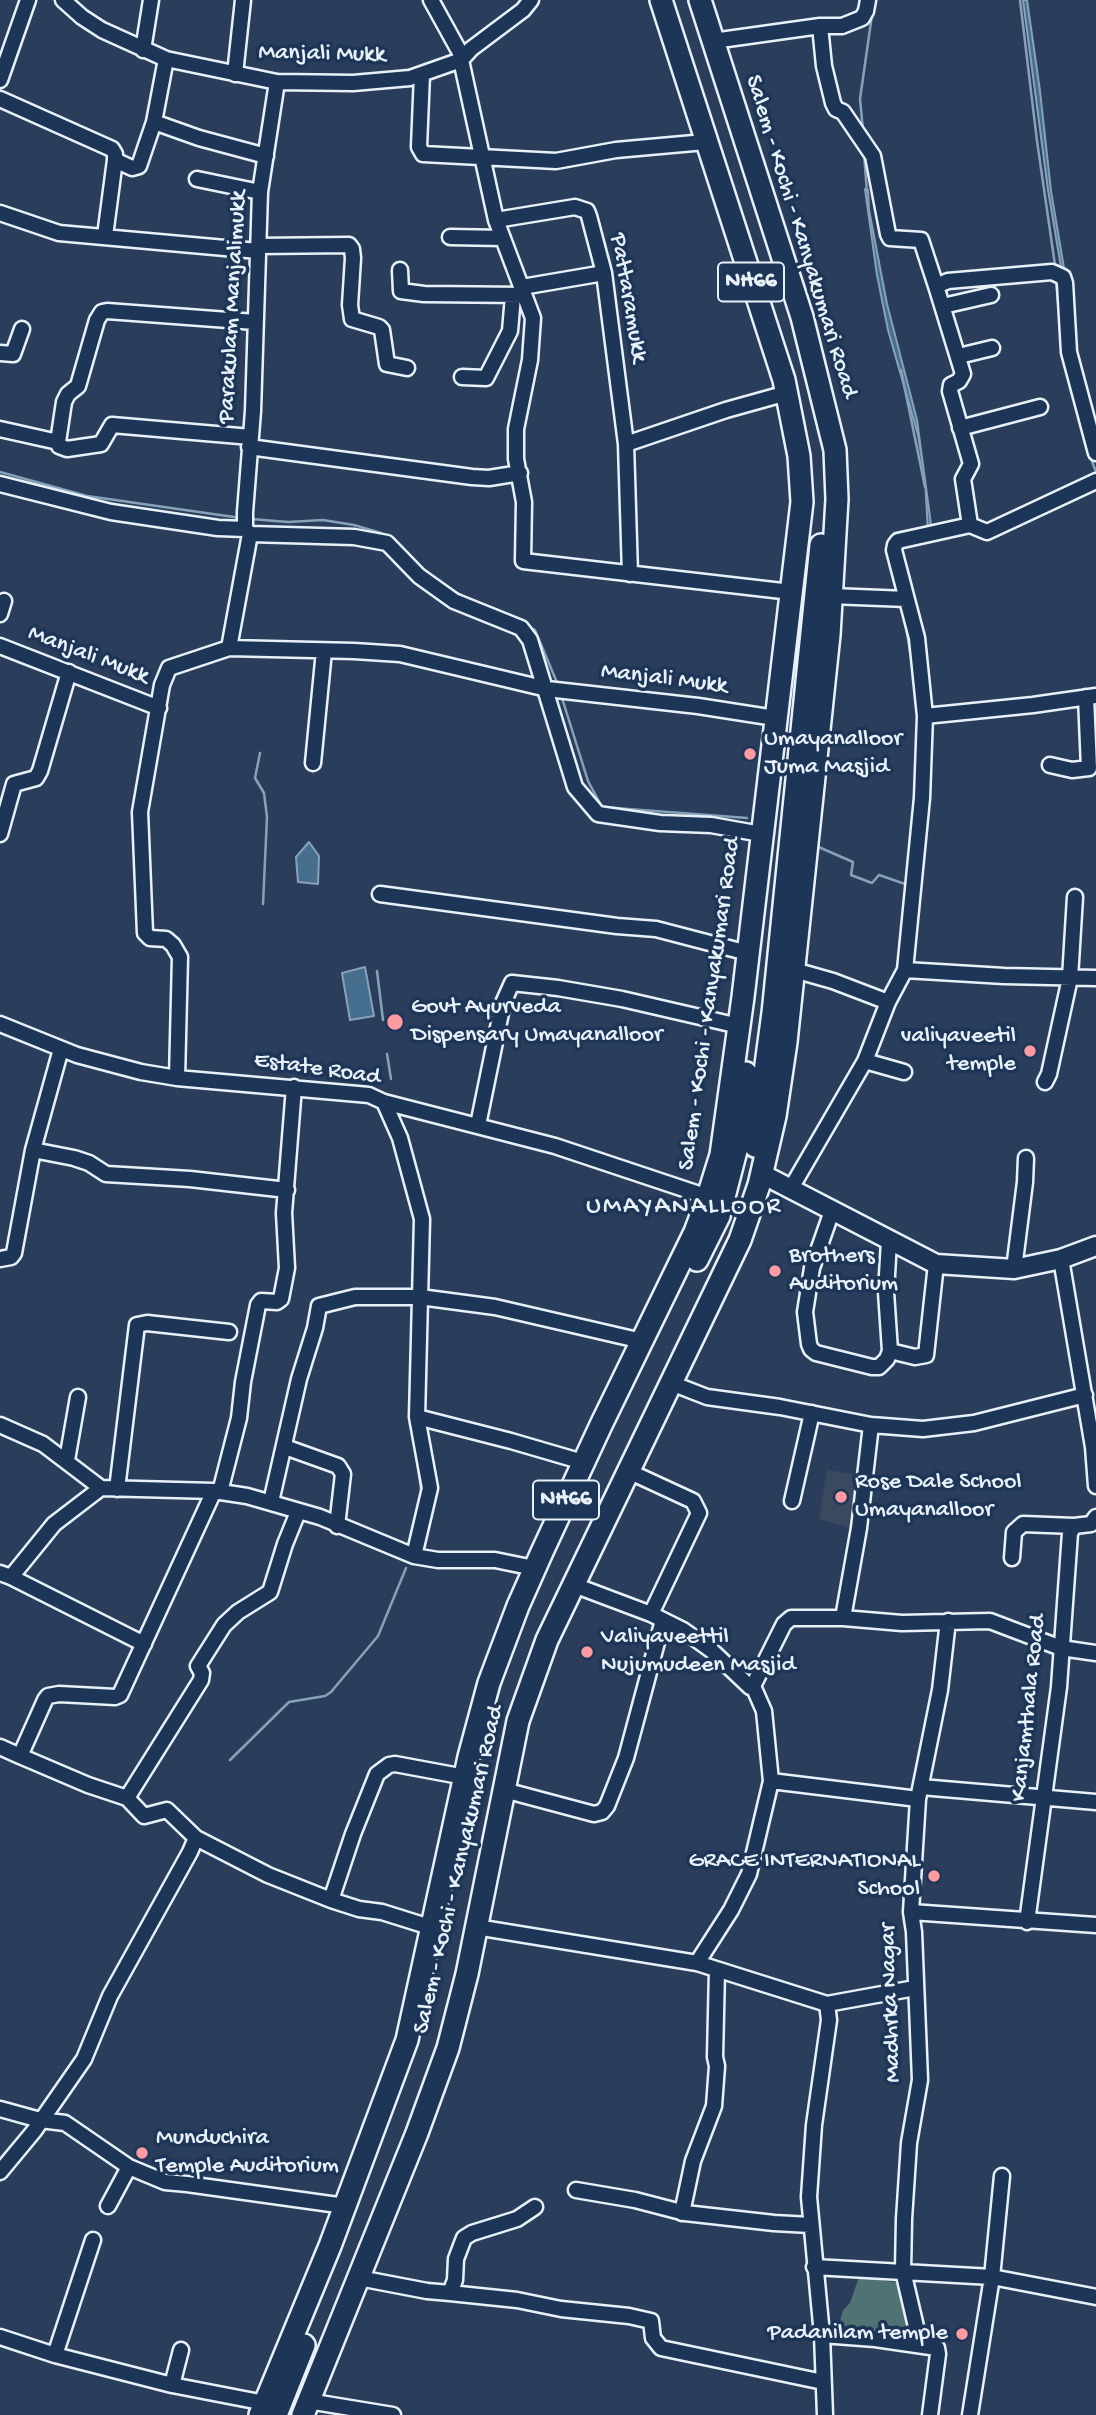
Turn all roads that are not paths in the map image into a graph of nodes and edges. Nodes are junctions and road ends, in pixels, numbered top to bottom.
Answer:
1 (28, 0) edge
2 (63, 0) edge
3 (151, 0) edge
4 (243, 0) edge
5 (431, 0) edge
6 (531, 0) edge
7 (661, 0) edge
8 (676, 0) edge
9 (689, 0) edge
10 (700, 0) edge
11 (867, 5) edge
12 (820, 26) junction
13 (7, 35) edge
14 (713, 41) junction
15 (143, 50) junction
16 (166, 59) junction
17 (462, 59) junction
18 (235, 74) junction
19 (422, 74) junction
20 (0, 80) edge
21 (277, 82) junction
22 (0, 99) edge
23 (154, 122) junction
24 (705, 142) junction
25 (266, 156) junction
26 (484, 159) junction
27 (115, 160) junction
28 (197, 179) dead end
29 (260, 192) junction
30 (0, 213) edge
31 (496, 220) junction
32 (105, 236) junction
33 (450, 237) dead end
34 (503, 238) junction
35 (258, 249) junction
36 (400, 270) dead end
37 (604, 273) junction
38 (936, 286) junction
39 (520, 293) junction
40 (991, 295) dead end
41 (943, 306) junction
42 (255, 322) junction
43 (22, 329) dead end
44 (992, 348) dead end
45 (0, 353) edge
46 (959, 356) junction
47 (407, 368) dead end
48 (462, 377) dead end
49 (787, 393) junction
50 (1040, 407) dead end
51 (961, 428) junction
52 (0, 429) edge
53 (58, 442) junction
54 (250, 442) junction
55 (626, 444) junction
56 (1096, 453) edge
57 (520, 473) junction
58 (1096, 481) edge
59 (0, 484) edge
60 (246, 525) junction
61 (970, 525) junction
62 (630, 574) junction
63 (791, 592) junction
64 (831, 596) junction
65 (907, 598) junction
66 (0, 646) edge
67 (229, 648) junction
68 (324, 651) junction
69 (69, 672) junction
70 (547, 689) junction
71 (1091, 696) edge
72 (159, 708) junction
73 (925, 716) junction
74 (775, 718) junction
75 (313, 763) dead end
76 (1050, 765) dead end
77 (1092, 771) edge
78 (0, 834) edge
79 (761, 834) junction
80 (380, 894) dead end
81 (1075, 897) dead end
82 (748, 953) junction
83 (794, 970) junction
84 (905, 971) junction
85 (1070, 978) junction
86 (1096, 978) edge
87 (888, 1002) junction
88 (0, 1024) edge
89 (739, 1026) junction
90 (61, 1049) junction
91 (866, 1061) junction
92 (904, 1072) dead end
93 (177, 1078) junction
94 (1045, 1082) dead end
95 (294, 1087) junction
96 (384, 1102) junction
97 (478, 1125) junction
98 (33, 1150) junction
99 (1026, 1158) dead end
100 (762, 1174) junction
101 (287, 1190) junction
102 (790, 1190) junction
103 (708, 1197) junction
104 (832, 1211) junction
105 (888, 1241) junction
106 (1096, 1246) edge
107 (0, 1259) edge
108 (1060, 1259) junction
109 (936, 1264) junction
110 (1014, 1269) junction
111 (420, 1297) junction
112 (229, 1332) dead end
113 (642, 1341) junction
114 (890, 1351) junction
115 (671, 1383) junction
116 (1085, 1395) junction
117 (78, 1397) dead end
118 (812, 1413) junction
119 (417, 1417) junction
120 (871, 1424) junction
121 (0, 1425) edge
122 (285, 1447) junction
123 (1095, 1447) edge
124 (67, 1460) junction
125 (583, 1462) junction
126 (628, 1471) junction
127 (1096, 1480) edge
128 (1096, 1486) edge
129 (101, 1488) junction
130 (117, 1489) junction
131 (217, 1491) junction
132 (792, 1501) dead end
133 (271, 1502) junction
134 (298, 1512) junction
135 (1096, 1517) edge
136 (1074, 1525) junction
137 (337, 1526) junction
138 (414, 1556) junction
139 (1012, 1558) dead end
140 (534, 1569) junction
141 (5, 1575) edge
142 (574, 1585) junction
143 (657, 1617) junction
144 (843, 1618) junction
145 (948, 1621) junction
146 (144, 1644) junction
147 (1061, 1648) junction
148 (1096, 1653) edge
149 (753, 1686) junction
150 (0, 1747) edge
151 (20, 1756) junction
152 (465, 1777) junction
153 (771, 1781) junction
154 (504, 1790) junction
155 (919, 1793) junction
156 (1044, 1796) junction
157 (127, 1798) junction
158 (1096, 1802) edge
159 (196, 1838) junction
160 (331, 1900) junction
161 (911, 1912) junction
162 (1027, 1922) junction
163 (1096, 1925) edge
164 (476, 1927) junction
165 (433, 1928) junction
166 (697, 1963) junction
167 (717, 1970) junction
168 (915, 1988) junction
169 (827, 2004) junction
170 (0, 2109) edge
171 (40, 2120) junction
172 (130, 2166) junction
173 (0, 2172) edge
174 (1002, 2176) dead end
175 (576, 2190) dead end
176 (108, 2206) dead end
177 (345, 2206) junction
178 (535, 2207) dead end
179 (682, 2213) junction
180 (810, 2225) junction
181 (93, 2240) dead end
182 (814, 2267) junction
183 (903, 2272) junction
184 (992, 2277) junction
185 (359, 2278) junction
186 (450, 2293) junction
187 (1096, 2297) edge
188 (822, 2335) junction
189 (0, 2337) edge
190 (937, 2348) junction
191 (181, 2350) dead end
192 (55, 2355) junction
193 (823, 2382) junction
194 (172, 2385) junction
195 (301, 2410) edge
196 (267, 2411) edge
197 (393, 2415) edge
198 (825, 2415) edge
199 (930, 2415) edge
200 (970, 2415) edge

1 - 13 street
2 - 15 street, Manjali Mukk
3 - 15 street
4 - 18 street
5 - 17 street
6 - 17 street, Manjali Mukk
7 - 24 highway, Salem - Kochi - Kanyakumari Road / NH66
8 - 196 highway
9 - 195 highway
10 - 14 highway, Salem - Kochi - Kanyakumari Road / NH66
11 - 12 street
12 - 14 street
12 - 38 street
13 - 20 street
14 - 64 highway, Salem - Kochi - Kanyakumari Road / NH66
15 - 16 street, Manjali Mukk
16 - 18 street, Manjali Mukk
16 - 23 street
17 - 19 street, Manjali Mukk
17 - 26 street
18 - 21 street, Manjali Mukk
19 - 21 street, Manjali Mukk
19 - 26 street
21 - 25 street, Parakulam Manjalimukk
22 - 27 street
23 - 25 street
23 - 27 street
24 - 26 street
24 - 49 highway, Salem - Kochi - Kanyakumari Road / NH66
25 - 29 street, Parakulam Manjalimukk
26 - 31 street
27 - 32 street
28 - 29 street
29 - 35 street, Parakulam Manjalimukk
30 - 32 street
31 - 34 street
31 - 37 street, Pattaramukk
32 - 35 street
33 - 34 street
34 - 39 street
35 - 42 street, Parakulam Manjalimukk
35 - 47 street
36 - 39 street
37 - 39 street
37 - 55 street, Pattaramukk
38 - 41 street
38 - 56 street
39 - 48 street
39 - 57 street
40 - 41 street
41 - 46 street
42 - 53 street
42 - 54 street, Parakulam Manjalimukk
43 - 45 street
44 - 46 street
46 - 51 street
49 - 55 street
49 - 63 highway, Salem - Kochi - Kanyakumari Road / NH66
50 - 51 street
51 - 61 street
52 - 53 street
53 - 54 street
54 - 57 street
54 - 60 street, Parakulam Manjalimukk
55 - 62 street, Pattaramukk
57 - 62 street
58 - 61 street
59 - 60 street
60 - 67 street, Parakulam Manjalimukk
60 - 70 street
61 - 65 street
62 - 63 street
63 - 74 highway, Salem - Kochi - Kanyakumari Road / NH66
64 - 65 street
64 - 83 highway, Salem - Kochi - Kanyakumari Road / NH66
65 - 73 street
66 - 69 street, Manjali Mukk
67 - 68 street, Manjali Mukk
67 - 72 street
68 - 70 street, Manjali Mukk
68 - 75 street
69 - 72 street, Manjali Mukk
69 - 78 street
70 - 74 street, Manjali Mukk
70 - 79 street
71 - 73 street
71 - 77 street
72 - 93 street
73 - 84 street
74 - 79 highway, Salem - Kochi - Kanyakumari Road / NH66
76 - 77 street
79 - 82 highway, Salem - Kochi - Kanyakumari Road / NH66
80 - 82 street
81 - 85 street
82 - 89 highway, Salem - Kochi - Kanyakumari Road / NH66
83 - 87 street
83 - 100 highway, Salem - Kochi - Kanyakumari Road / NH66
84 - 85 street
84 - 87 street
85 - 86 street
85 - 94 street
87 - 91 street
88 - 90 street, Estate Road
89 - 97 street
89 - 103 highway, Salem - Kochi - Kanyakumari Road / NH66
90 - 93 street, Estate Road
90 - 98 street
91 - 92 street
91 - 102 street
93 - 95 street, Estate Road
95 - 96 street, Estate Road
95 - 101 street
96 - 97 street, Estate Road
96 - 111 street
97 - 103 street, Estate Road
98 - 101 street
98 - 107 street
99 - 110 street
100 - 102 main road
100 - 115 highway, Salem - Kochi - Kanyakumari Road / NH66
101 - 131 street
102 - 104 main road
103 - 113 highway, Salem - Kochi - Kanyakumari Road / NH66
104 - 105 main road
104 - 114 street
105 - 109 main road
105 - 114 street
106 - 108 main road
108 - 110 main road
108 - 116 street
109 - 110 main road
109 - 114 street
111 - 113 street
111 - 119 street
111 - 122 street
112 - 130 street
113 - 125 highway, Salem - Kochi - Kanyakumari Road / NH66
115 - 118 street
115 - 126 highway, Salem - Kochi - Kanyakumari Road / NH66
116 - 120 street
116 - 123 street
117 - 124 street
118 - 120 street
118 - 132 street
119 - 125 street
119 - 138 street
120 - 144 street
121 - 124 street
122 - 133 street
122 - 137 street
123 - 127 street
124 - 129 street
125 - 140 highway, Salem - Kochi - Kanyakumari Road / NH66
126 - 142 highway, Salem - Kochi - Kanyakumari Road / NH66
126 - 143 street
127 - 128 street
129 - 130 street
129 - 141 street
130 - 131 street
131 - 133 street
131 - 146 street
133 - 134 street
134 - 137 street
134 - 157 street
135 - 136 street
136 - 139 street
136 - 147 street, Kanjamthala Road
137 - 138 street
138 - 140 street
140 - 152 highway, Salem - Kochi - Kanyakumari Road / NH66
141 - 146 street
142 - 143 street
142 - 154 highway, Salem - Kochi - Kanyakumari Road / NH66
143 - 149 street
143 - 154 street
144 - 145 street
144 - 149 street
145 - 147 street
145 - 155 street, Madhrka Nagar
146 - 151 street
147 - 148 street
147 - 156 street, Kanjamthala Road
149 - 153 street
150 - 151 street
151 - 157 street
152 - 160 street
152 - 165 highway, Salem - Kochi - Kanyakumari Road / NH66
153 - 155 street
153 - 166 street
154 - 164 highway, Salem - Kochi - Kanyakumari Road / NH66
155 - 156 street
155 - 161 street, Madhrka Nagar
156 - 158 street
156 - 162 street, Kanjamthala Road
157 - 159 street
159 - 160 street
159 - 171 street
160 - 165 street
161 - 162 street
161 - 168 street, Madhrka Nagar
162 - 163 street
164 - 166 street
164 - 185 highway, Salem - Kochi - Kanyakumari Road / NH66
165 - 177 highway, Salem - Kochi - Kanyakumari Road / NH66
166 - 167 street
167 - 169 street
167 - 179 street
168 - 169 street
168 - 183 street, Madhrka Nagar
169 - 180 street
170 - 171 street
171 - 172 street
171 - 173 street
172 - 176 street
172 - 177 street
174 - 184 street
175 - 179 street
177 - 196 highway, Salem - Kochi - Kanyakumari Road / NH66
178 - 186 street
179 - 180 street
180 - 182 street
181 - 192 street
182 - 183 street
182 - 188 street
183 - 184 street
183 - 190 street, Madhrka Nagar
184 - 187 street
184 - 200 street
185 - 186 street
185 - 195 highway, Salem - Kochi - Kanyakumari Road / NH66
186 - 193 street
188 - 190 street
188 - 193 street
189 - 192 street
190 - 199 street
191 - 194 street
192 - 194 street
193 - 198 street
194 - 196 street
195 - 197 street

